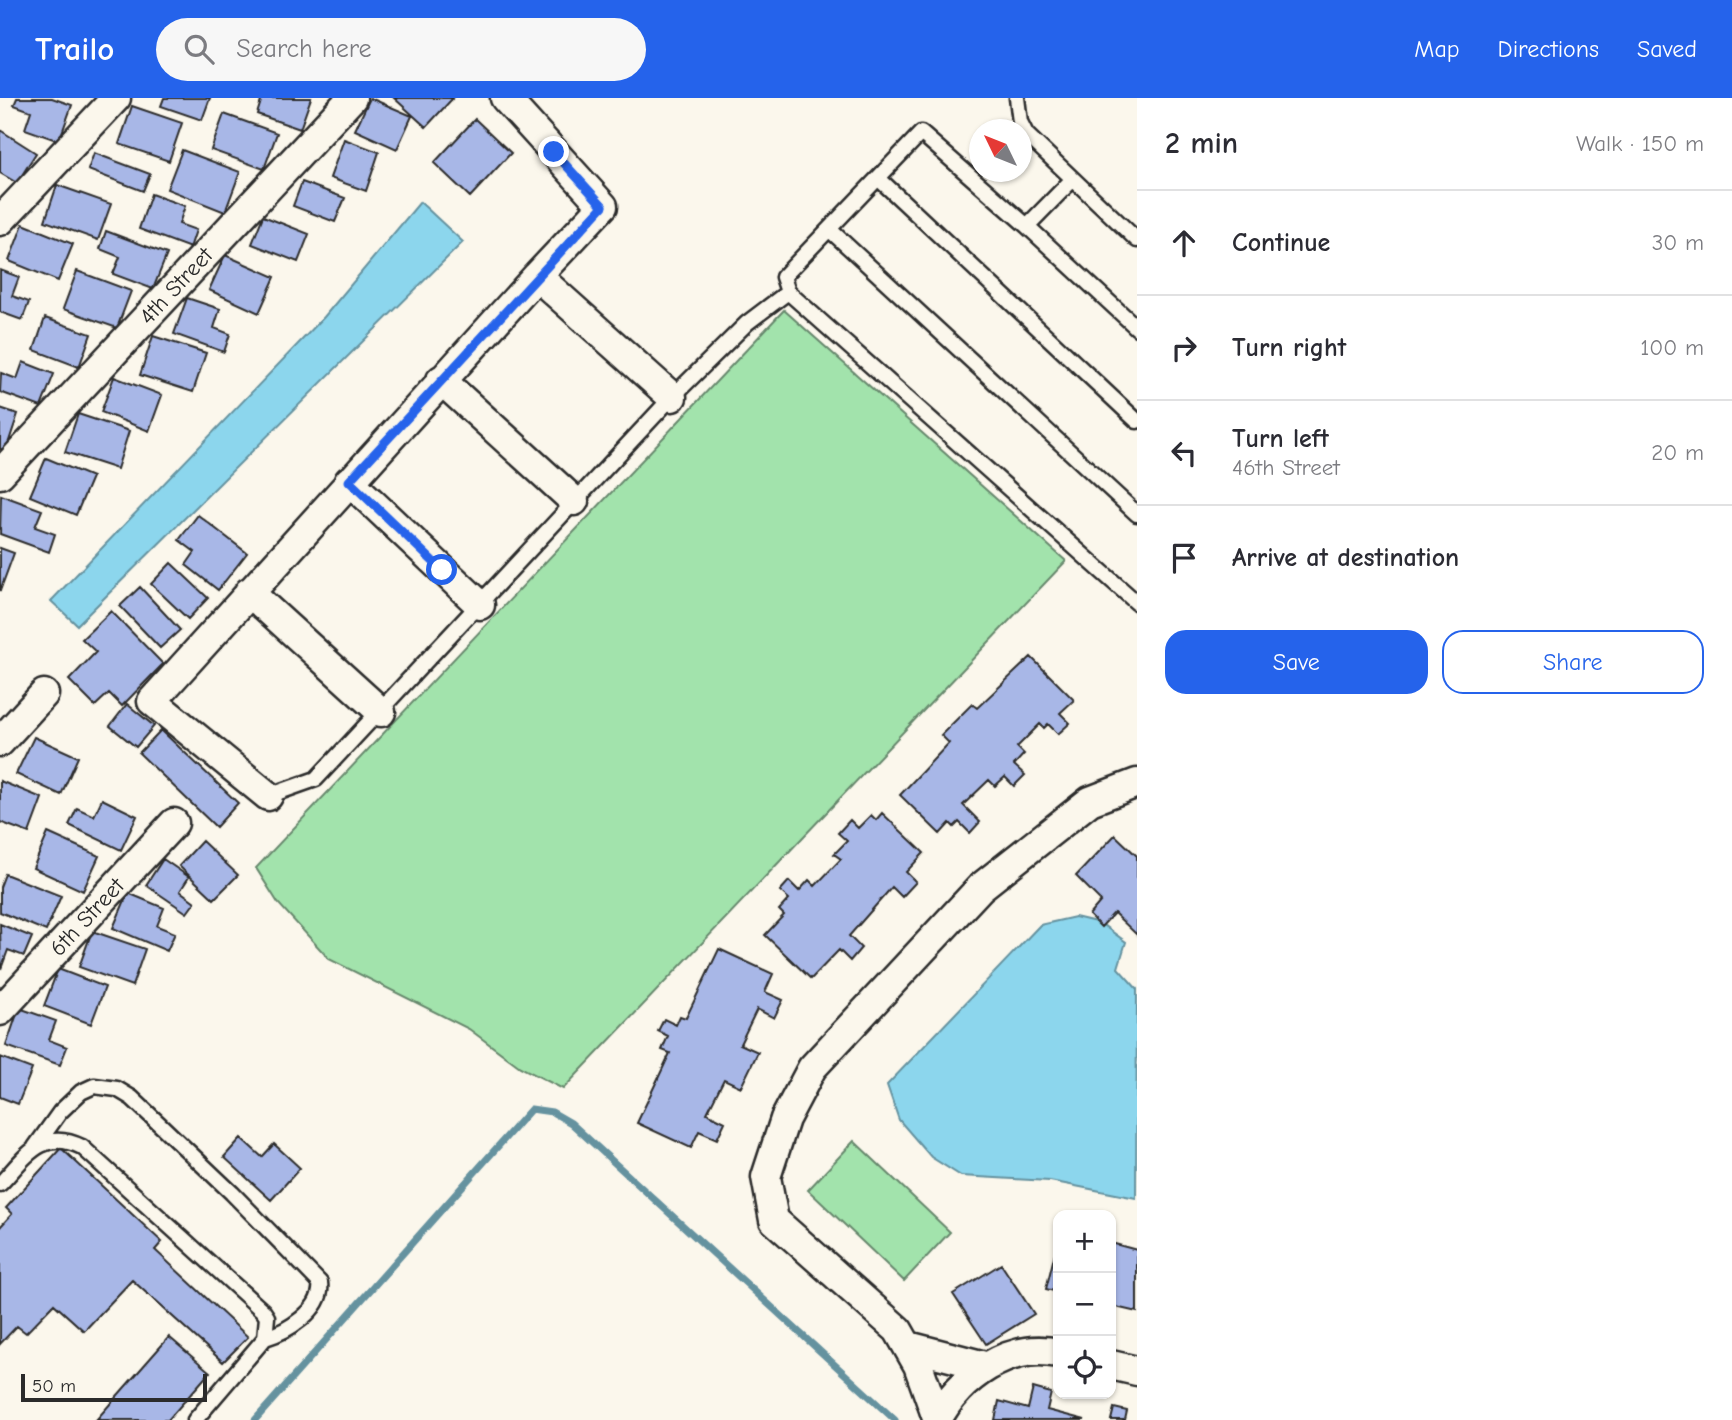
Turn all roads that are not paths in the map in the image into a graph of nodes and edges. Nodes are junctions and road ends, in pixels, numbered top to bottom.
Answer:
1 (116, 98) edge
2 (352, 98) edge
3 (505, 98) edge
4 (1017, 98) edge
5 (878, 178) junction
6 (1073, 179) junction
7 (0, 221) edge
8 (1027, 226) junction
9 (829, 229) junction
10 (1136, 236) edge
11 (537, 276) junction
12 (788, 292) junction
13 (1137, 328) edge
14 (441, 380) junction
15 (672, 397) junction
16 (1137, 421) edge
17 (0, 474) edge
18 (349, 481) junction
19 (574, 501) junction
20 (1137, 513) edge
21 (249, 592) junction
22 (1137, 603) edge
23 (480, 605) junction
24 (44, 694) dead end
25 (381, 712) junction
26 (0, 742) edge
27 (1137, 783) edge
28 (268, 796) joint
29 (174, 823) dead end
30 (0, 1011) edge
31 (34, 1148) junction
32 (0, 1184) edge
33 (265, 1338) junction
34 (908, 1346) junction
35 (1053, 1352) edge
36 (985, 1366) junction
37 (1116, 1366) edge
38 (1137, 1371) edge
39 (937, 1419) edge
40 (195, 1420) edge

1 - 7 street
2 - 17 street, 4th Street
3 - 11 street
4 - 6 lane
5 - 8 lane
5 - 9 lane
5 - 16 lane
6 - 8 lane
6 - 10 lane
8 - 13 lane
9 - 12 lane
9 - 20 lane
11 - 14 street
11 - 15 street
12 - 15 lane
12 - 22 lane
14 - 18 street
14 - 19 street
15 - 19 lane
18 - 21 street
18 - 23 street
19 - 23 lane
21 - 25 street
21 - 28 street
23 - 25 lane
24 - 26 street
25 - 28 lane
27 - 34 street
29 - 30 street, 6th Street
31 - 32 lane
31 - 33 lane
31 - 33 lane
33 - 40 lane
34 - 36 street
34 - 39 street
35 - 36 street
36 - 39 street
37 - 38 street

